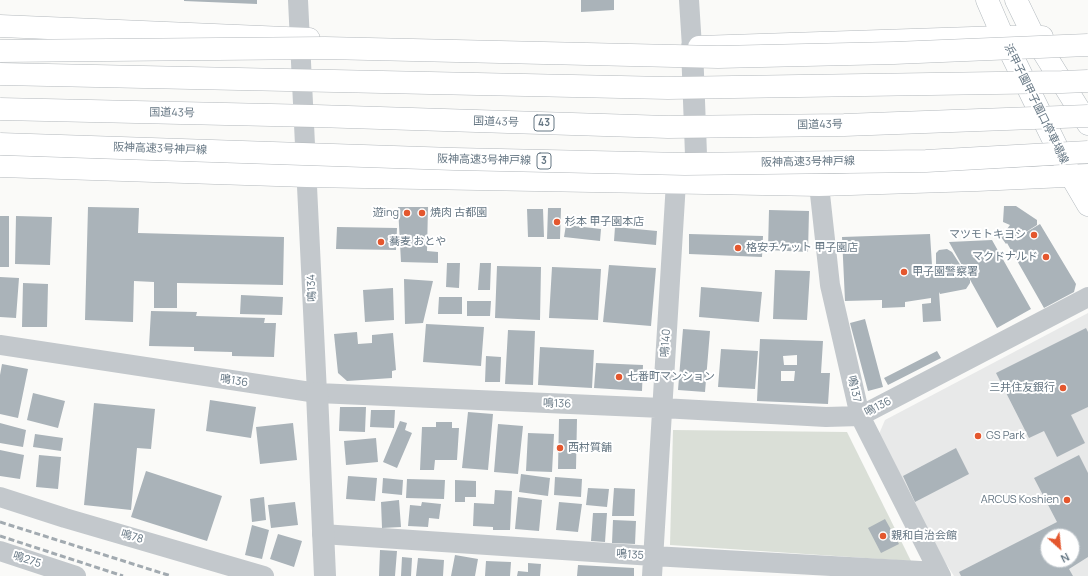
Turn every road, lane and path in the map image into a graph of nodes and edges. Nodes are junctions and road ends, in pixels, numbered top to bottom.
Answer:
1 (298, 0) edge
2 (689, 0) edge
3 (987, 0) edge
4 (1016, 0) edge
5 (0, 26) edge
6 (1088, 35) edge
7 (1003, 37) junction
8 (1034, 37) junction
9 (300, 38) junction
10 (1088, 45) edge
11 (692, 47) junction
12 (0, 51) edge
13 (0, 74) edge
14 (1088, 81) edge
15 (0, 109) edge
16 (1088, 116) edge
17 (1088, 124) edge
18 (0, 144) edge
19 (1088, 152) edge
20 (0, 166) edge
21 (307, 176) junction
22 (1080, 176) edge
23 (687, 182) junction
24 (819, 185) junction
25 (1088, 206) edge
26 (1088, 297) edge
27 (0, 344) edge
28 (317, 394) junction
29 (662, 408) junction
30 (860, 416) junction
31 (0, 497) edge
32 (322, 534) junction
33 (0, 551) edge
34 (653, 556) junction
35 (940, 574) edge
36 (76, 576) edge
37 (264, 576) edge
38 (325, 576) edge
39 (652, 576) edge

1 - 9 street, 鳴134
2 - 11 street, 鳴140
3 - 7 main road, 浜甲子園甲子園口停車場線
4 - 8 main road
5 - 9 main road
6 - 8 main road
7 - 8 main road
7 - 11 main road
7 - 22 main road, 浜甲子園甲子園口停車場線
8 - 17 main road
9 - 11 main road
9 - 21 street, 鳴134
10 - 12 main road, bridge
11 - 23 street, 鳴140
13 - 14 main road, bridge
15 - 16 main road, 国道43号 / 43, bridge
18 - 19 main road, 阪神高速3号神戸線 / 3, bridge
20 - 21 main road
21 - 23 main road
21 - 28 street, 鳴134
22 - 24 main road
22 - 25 main road, 浜甲子園甲子園口停車場線
23 - 24 main road
23 - 29 street, 鳴140
24 - 30 street, 鳴137
26 - 30 street, 鳴136
27 - 28 street, 鳴136
28 - 29 street, 鳴136
28 - 32 street, 鳴134
29 - 30 street, 鳴136
29 - 34 street, 鳴140
30 - 35 street, 鳴137
31 - 37 street, 鳴78
32 - 34 street, 鳴135
32 - 38 street, 鳴134
33 - 36 street, 鳴275
34 - 35 street, 鳴135
34 - 39 street, 鳴140

